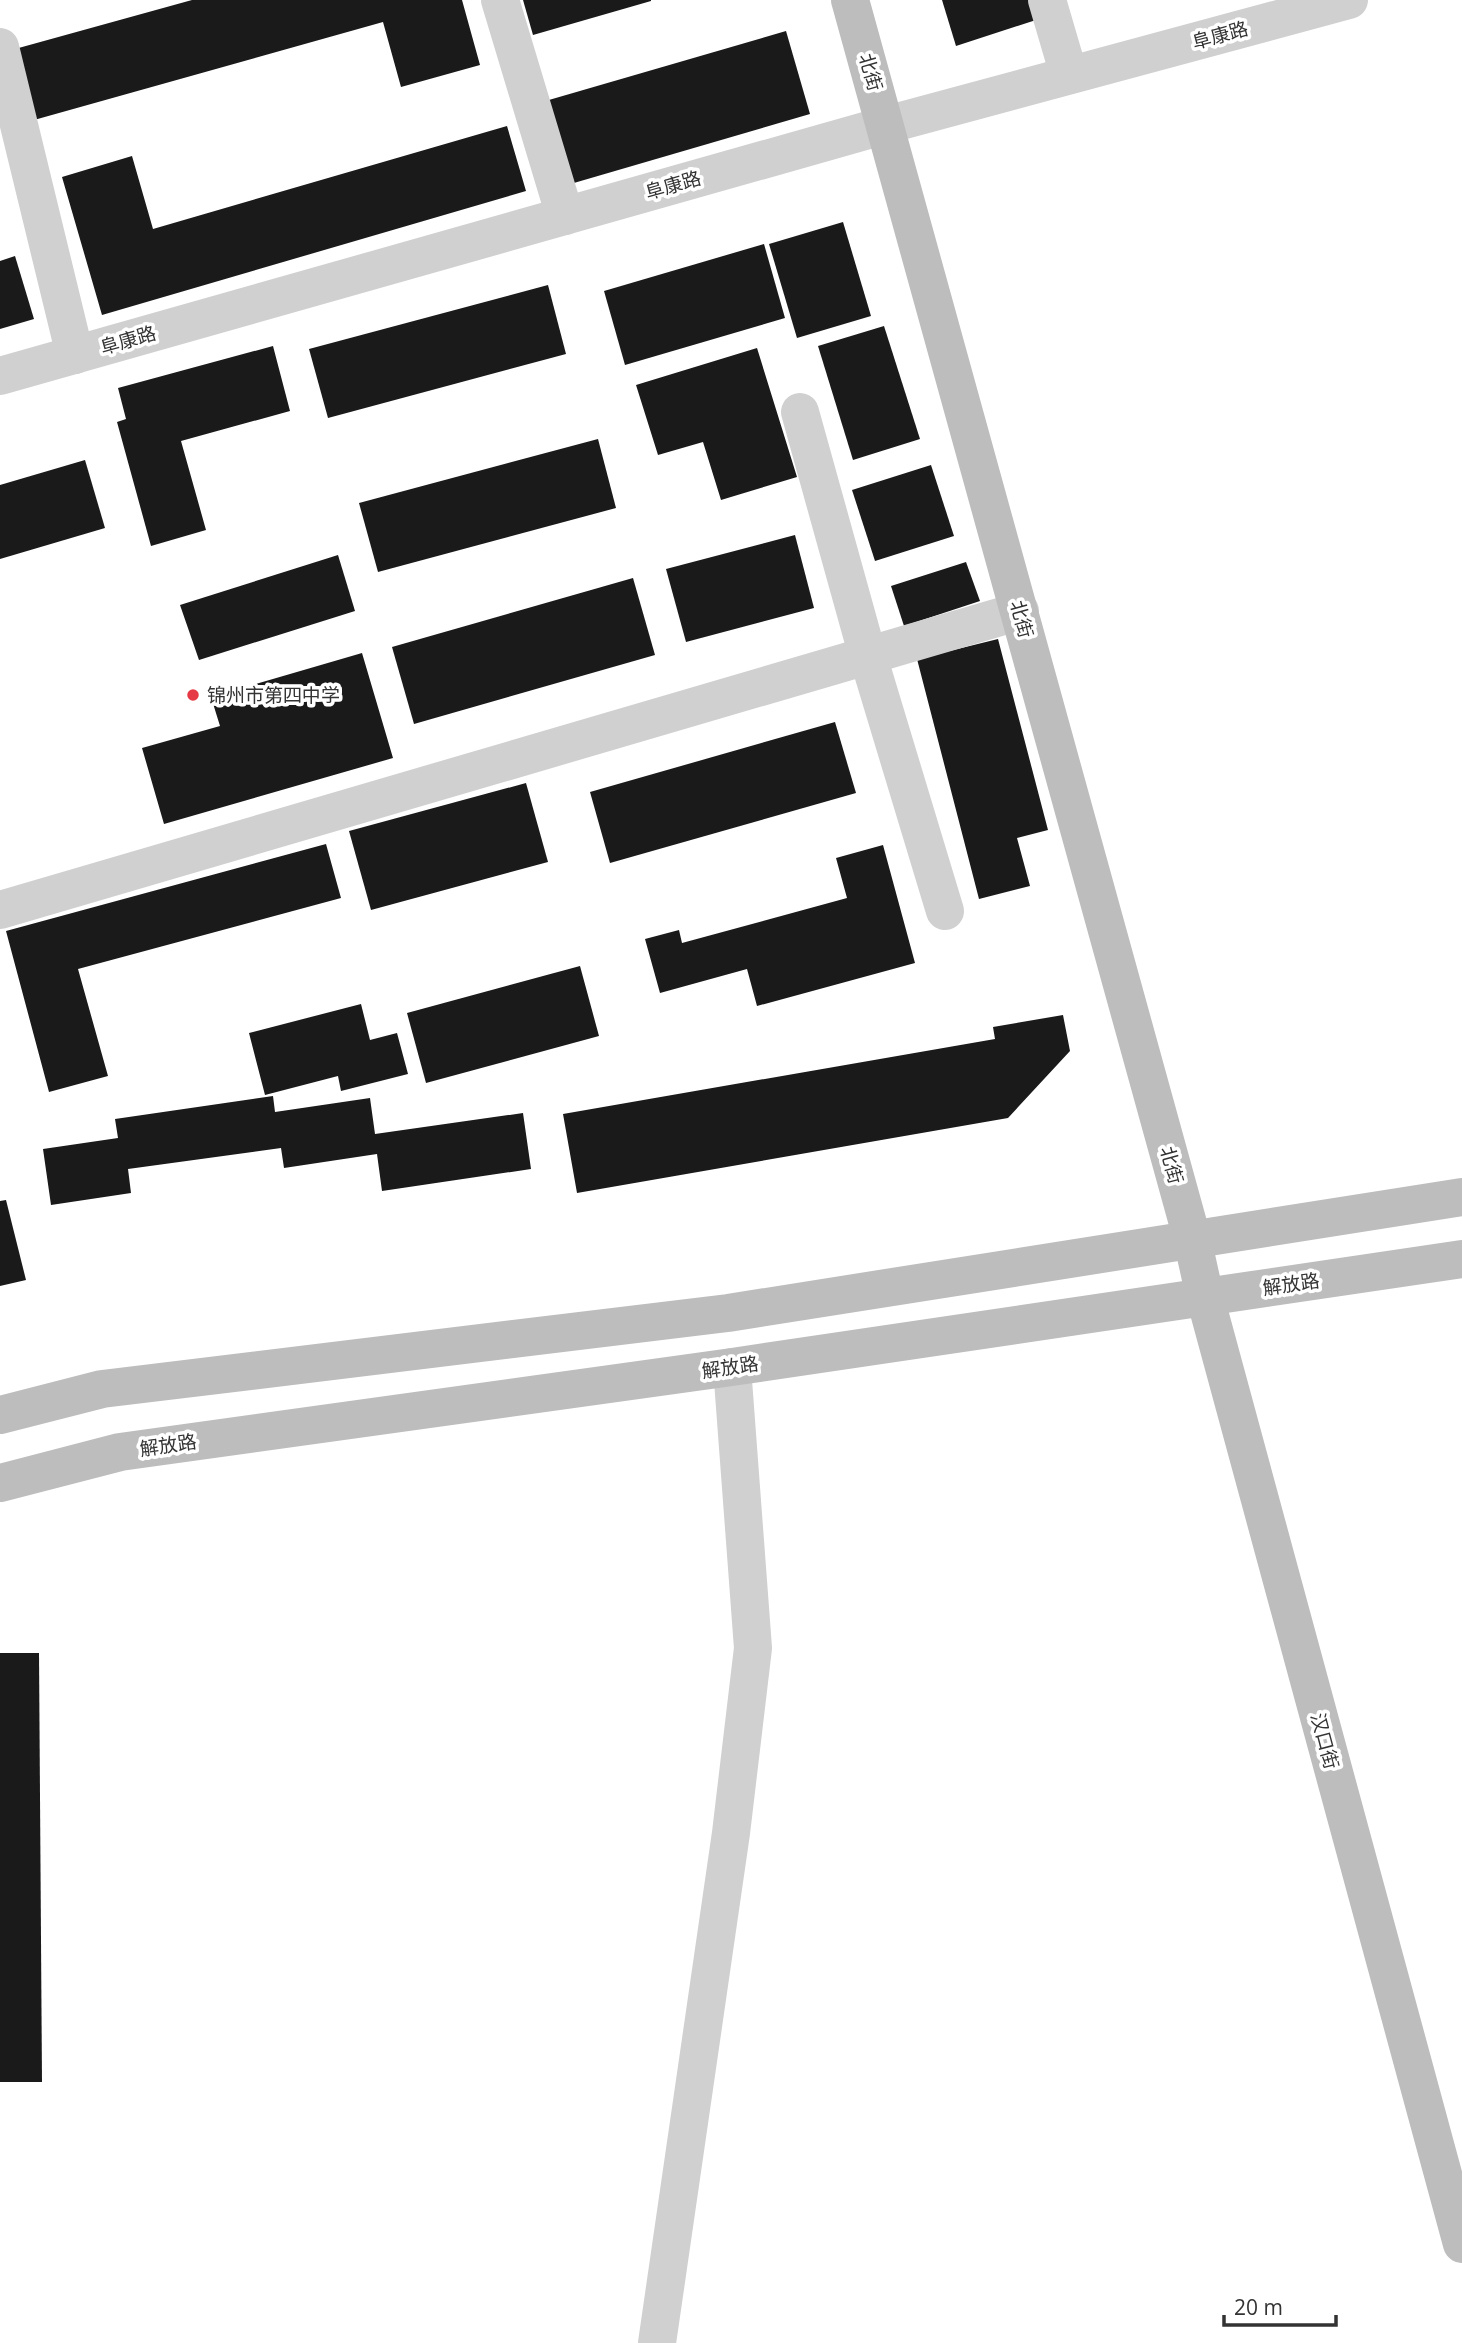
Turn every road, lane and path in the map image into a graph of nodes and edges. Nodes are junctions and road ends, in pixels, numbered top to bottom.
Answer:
1 (500, 0) edge
2 (850, 0) edge
3 (1047, 0) edge
4 (1349, 0) edge
5 (0, 47) edge
6 (1069, 75) junction
7 (886, 125) junction
8 (565, 216) junction
9 (75, 355) junction
10 (0, 376) edge
11 (800, 412) dead end
12 (1020, 611) junction
13 (867, 653) junction
14 (0, 910) edge
15 (944, 911) dead end
16 (1462, 1197) edge
17 (1192, 1238) junction
18 (1462, 1259) edge
19 (1205, 1297) junction
20 (732, 1367) junction
21 (0, 1415) edge
22 (0, 1483) edge
23 (1462, 2244) edge
24 (657, 2343) edge

1 - 8 street
2 - 7 main road, 北街
3 - 6 street
4 - 6 street, 阜康路
5 - 9 street
6 - 7 street, 阜康路
7 - 8 street, 阜康路
7 - 12 main road, 北街
8 - 9 street, 阜康路
9 - 10 street, 阜康路
11 - 13 street
12 - 13 street
12 - 17 main road, 北街
13 - 14 street
13 - 15 street
16 - 17 main road
17 - 19 main road, 汉口街
17 - 21 main road
18 - 19 main road, 解放路
19 - 20 main road, 解放路
19 - 23 main road, 汉口街
20 - 22 main road, 解放路
20 - 24 street

